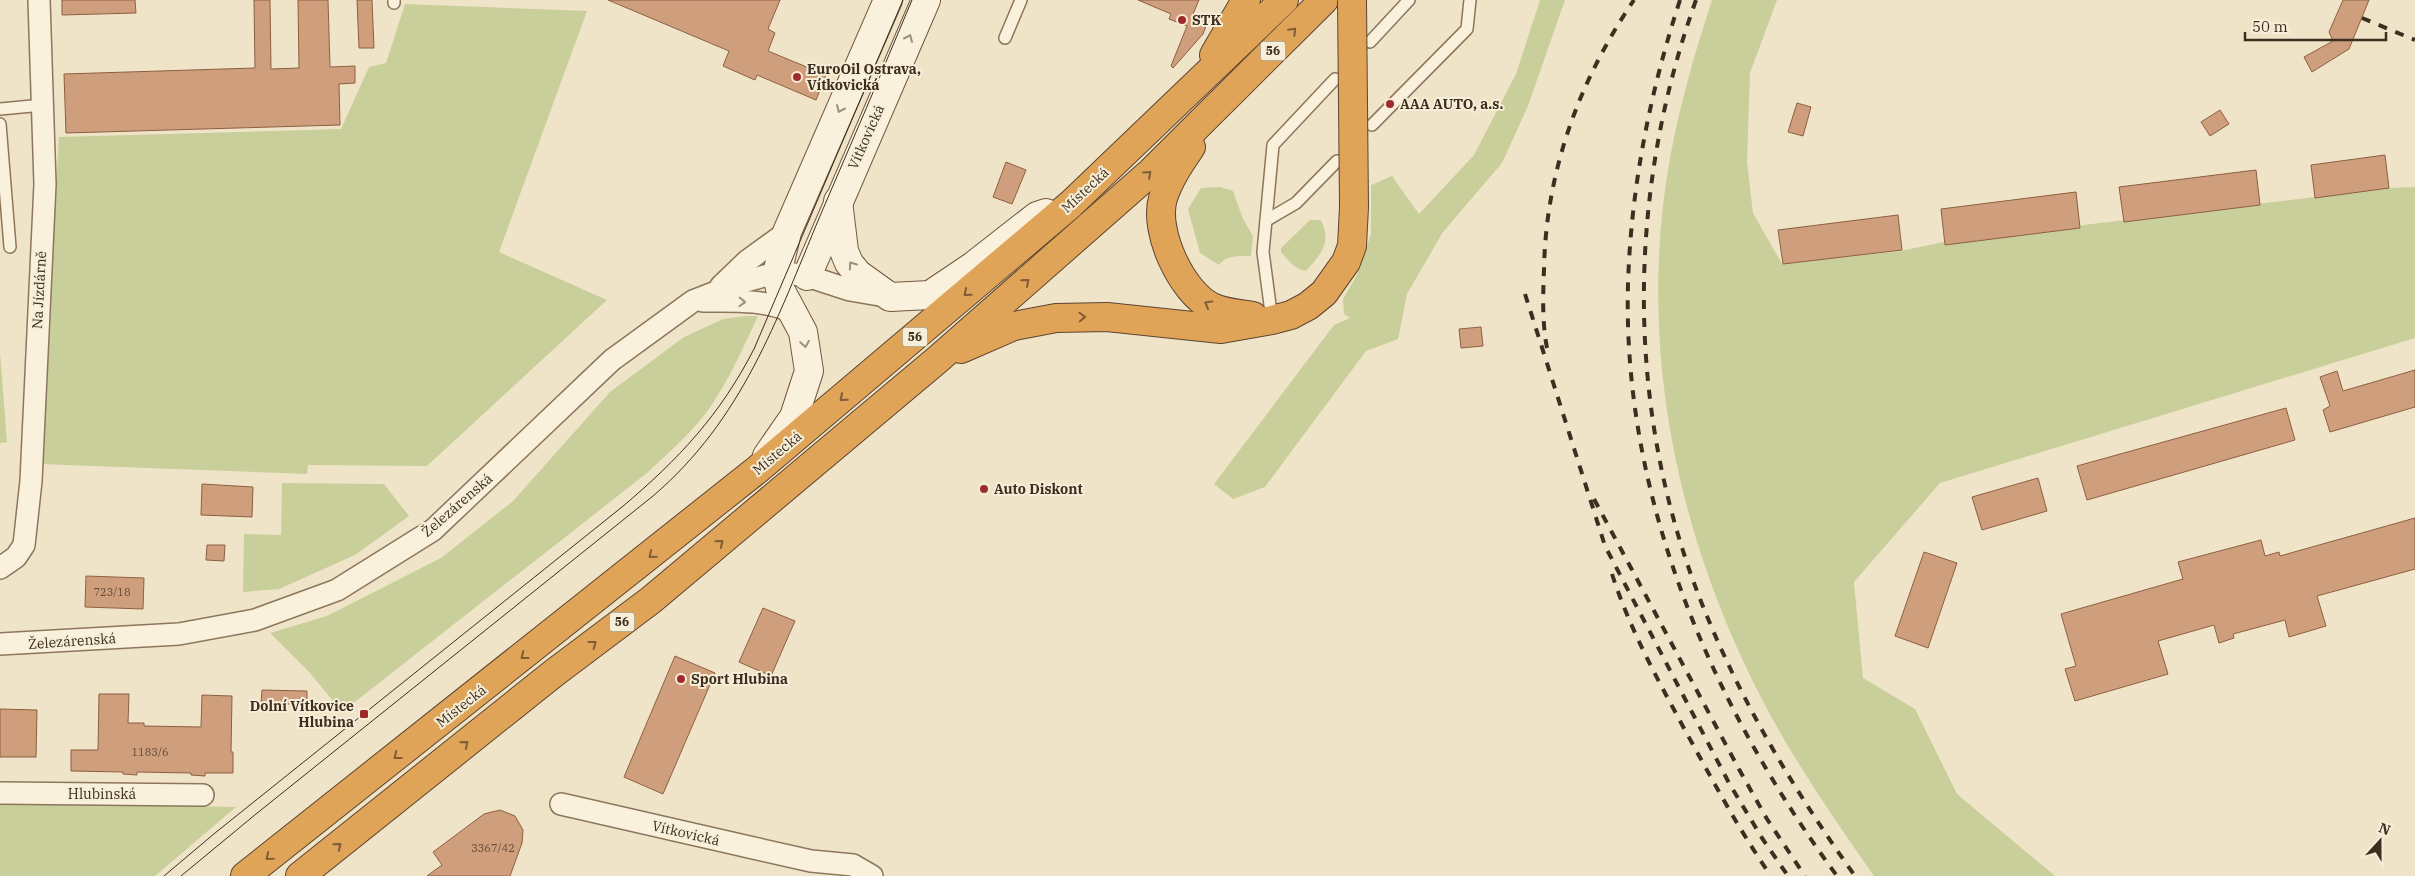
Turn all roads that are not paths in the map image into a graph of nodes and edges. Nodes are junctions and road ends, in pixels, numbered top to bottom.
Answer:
1 (39, 0) edge
2 (888, 0) edge
3 (926, 0) edge
4 (1021, 0) edge
5 (1246, 0) edge
6 (1284, 0) edge
7 (1324, 0) edge
8 (1352, 0) edge
9 (1409, 0) edge
10 (1470, 0) edge
11 (1005, 38) dead end
12 (1370, 42) dead end
13 (1335, 79) dead end
14 (1196, 87) junction
15 (1222, 102) junction
16 (43, 105) junction
17 (0, 109) edge
18 (0, 124) edge
19 (1372, 126) dead end
20 (1337, 161) dead end
21 (838, 201) junction
22 (1071, 204) junction
23 (1267, 220) junction
24 (787, 232) junction
25 (10, 247) dead end
26 (776, 274) junction
27 (807, 276) junction
28 (713, 293) junction
29 (890, 297) junction
30 (693, 301) junction
31 (792, 312) junction
32 (1272, 320) junction
33 (937, 360) junction
34 (758, 469) junction
35 (0, 568) edge
36 (0, 644) edge
37 (0, 794) edge
38 (203, 795) dead end
39 (561, 804) dead end
40 (811, 860) junction
41 (245, 876) edge
42 (300, 876) edge
43 (837, 876) edge
44 (872, 876) edge

1 - 16 street, Na Jízdárně
2 -> 24 street
21 -> 3 street, Vítkovická
4 - 11 lane
5 - 14 highway
6 - 14 highway, Místecká / 56
15 -> 7 highway, Místecká / 56
8 - 32 highway, bridge
9 - 12 lane
10 - 19 lane
13 - 23 lane
14 - 22 highway, Místecká / 56
32 -> 15 highway
33 -> 15 highway, Místecká / 56
16 - 17 lane
16 - 35 street, Na Jízdárně
18 - 25 lane
20 - 23 lane
21 - 27 street, Vítkovická
29 -> 21 street
22 - 29 street
22 -> 34 highway, Místecká / 56
23 - 32 lane
24 - 26 street
24 - 28 street
26 - 27 street, Železárenská
26 - 28 street, Železárenská
26 - 31 street
27 - 29 street, Železárenská
28 - 30 street, Železárenská
30 -> 31 street
30 - 36 street, Železárenská
31 -> 34 street
33 -> 32 highway
42 -> 33 highway, Místecká / 56
34 -> 41 highway, Místecká / 56
37 - 38 street, Hlubinská
39 - 40 street, Vítkovická
40 - 43 street, Vítkovická
40 - 44 street, Vítkovická

